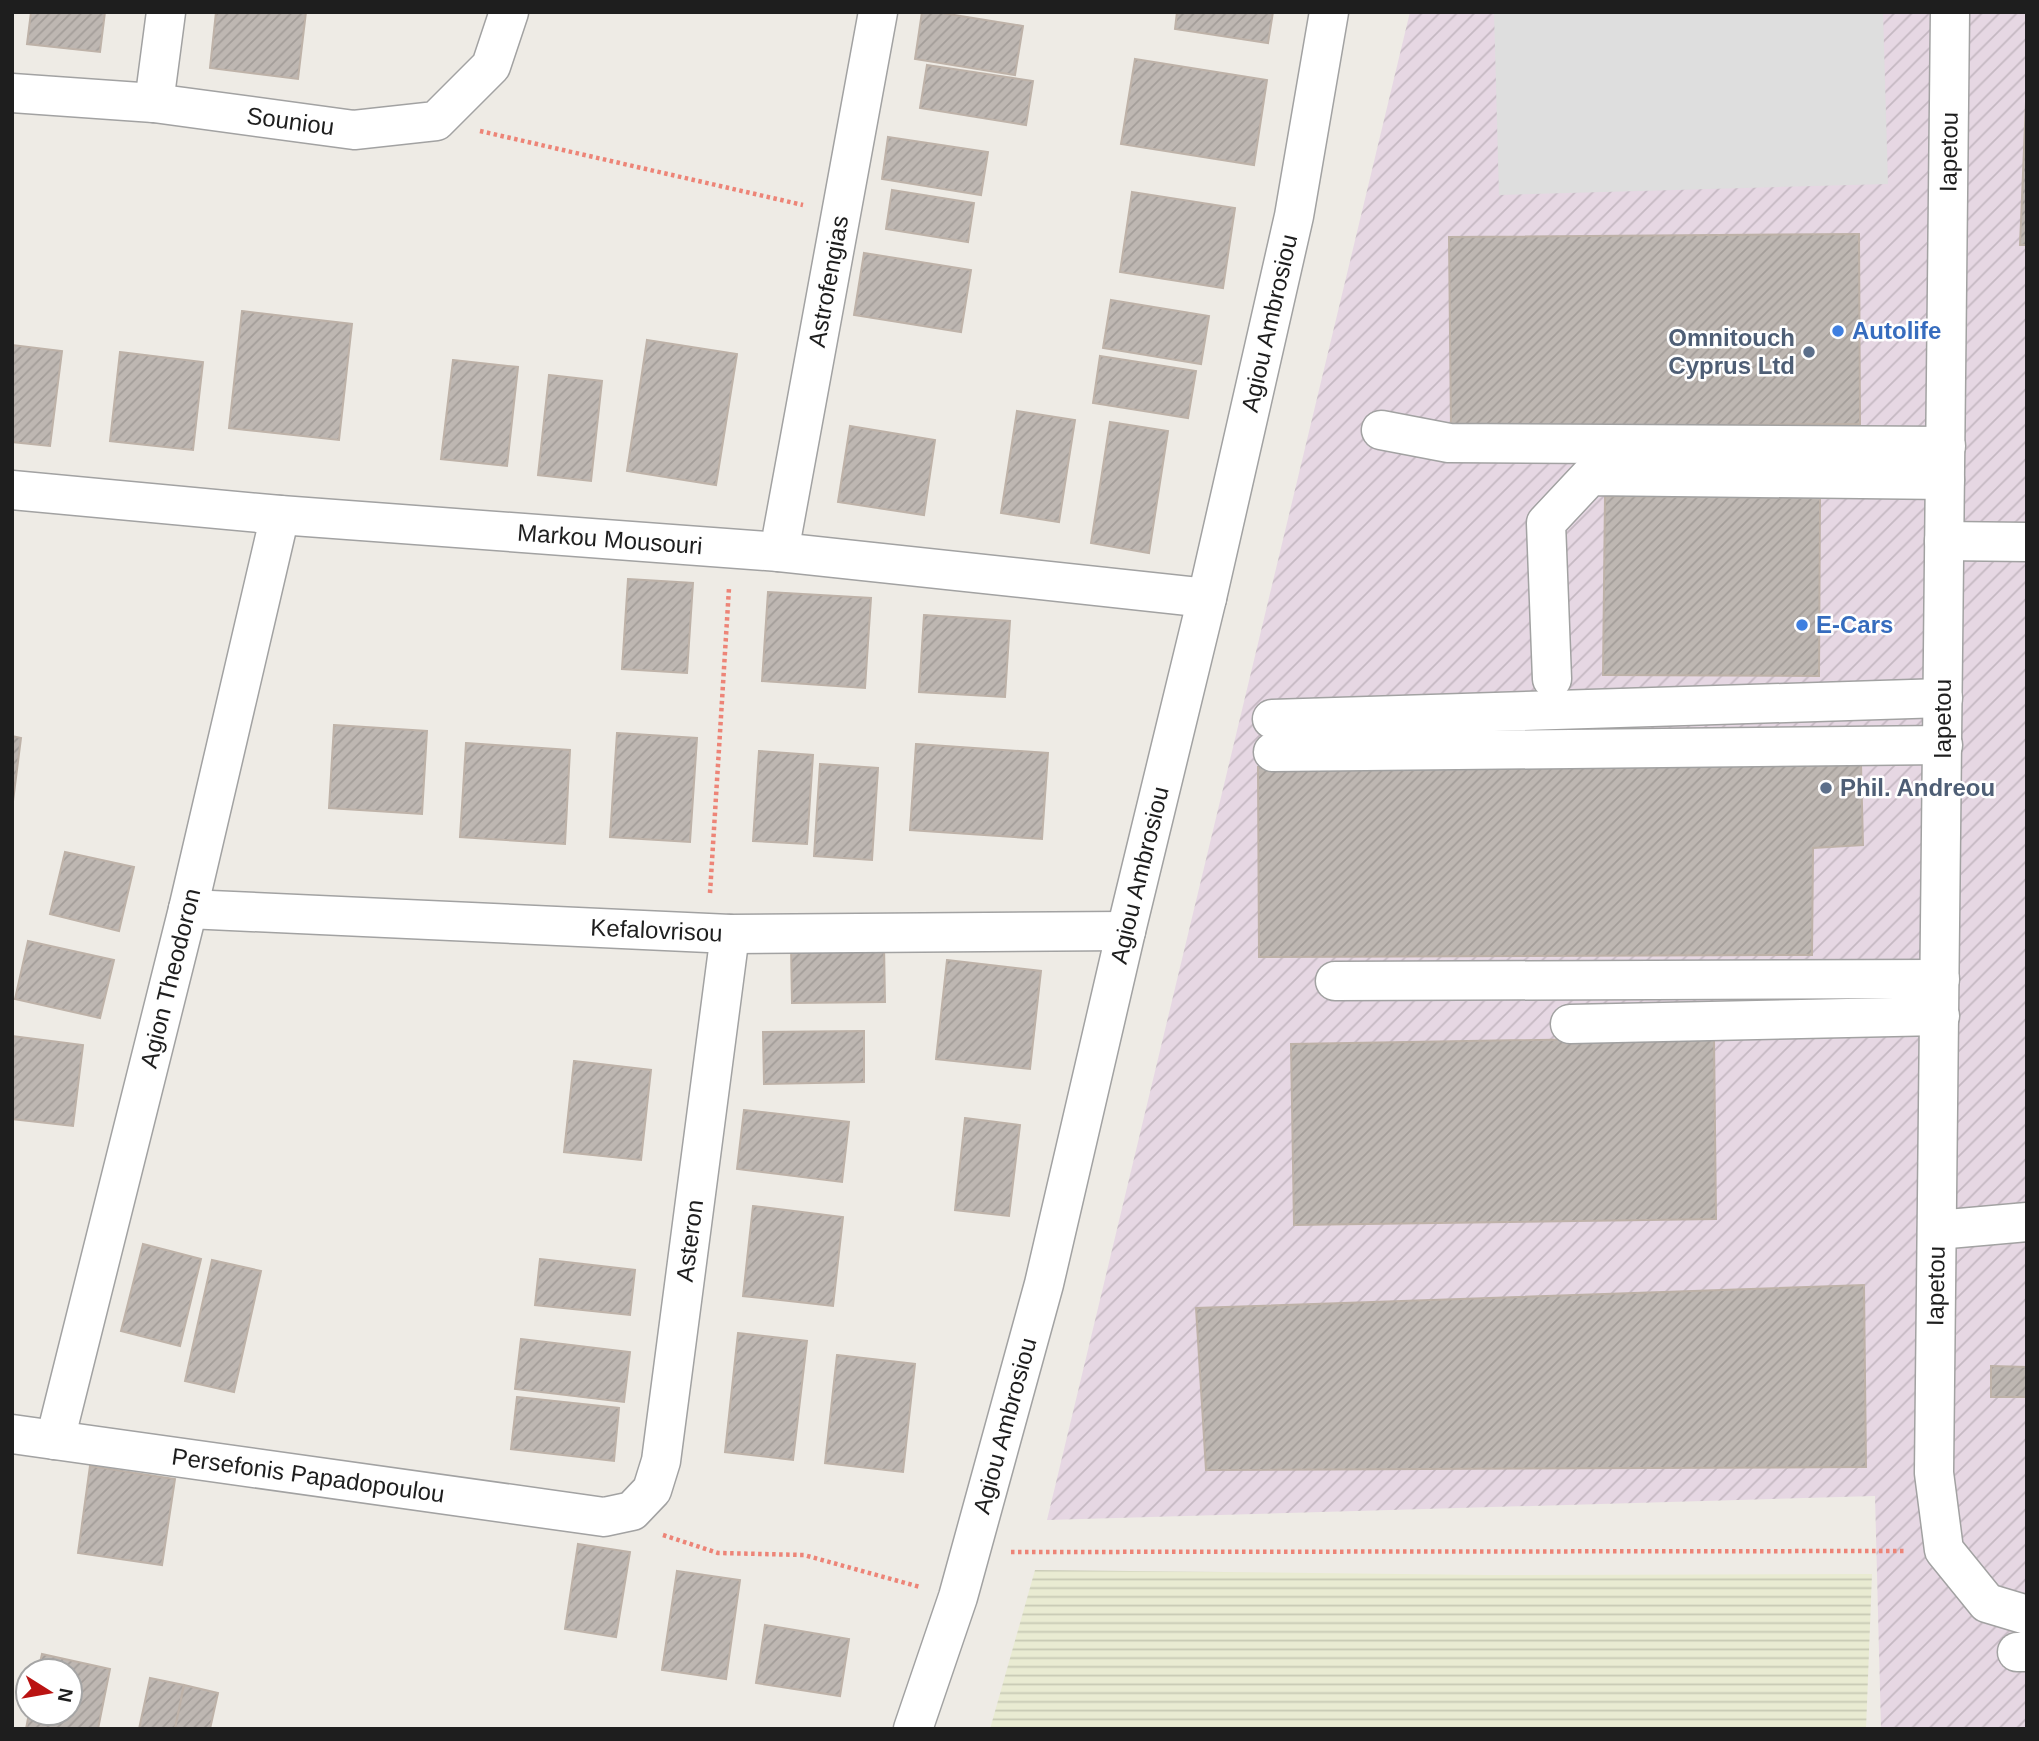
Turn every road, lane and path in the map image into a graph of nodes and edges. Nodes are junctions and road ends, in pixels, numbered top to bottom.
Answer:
1 (166, 12) edge
2 (509, 12) edge
3 (878, 12) edge
4 (1329, 12) edge
5 (1950, 12) edge
6 (12, 93) edge
7 (154, 103) junction
8 (436, 121) junction
9 (841, 214) junction
10 (1381, 430) dead end
11 (1945, 463) junction
12 (12, 489) edge
13 (280, 514) junction
14 (1944, 541) junction
15 (2027, 542) edge
16 (731, 548) junction
17 (779, 552) junction
18 (1207, 598) junction
19 (1552, 679) dead end
20 (1943, 698) junction
21 (1943, 745) junction
22 (188, 909) junction
23 (1126, 931) junction
24 (718, 933) junction
25 (1335, 981) dead end
26 (1940, 998) junction
27 (1570, 1024) dead end
28 (2027, 1222) edge
29 (1937, 1230) junction
30 (12, 1434) edge
31 (55, 1440) junction
32 (604, 1517) junction
33 (1944, 1550) junction
34 (971, 1552) junction
35 (958, 1597) junction
36 (2027, 1615) edge
37 (913, 1729) edge

1 - 7 street
2 - 8 street
3 - 9 street, Astrofengias
4 - 18 street, Agiou Ambrosiou
5 - 11 street, Iapetou
6 - 7 street, Souniou
7 - 8 street, Souniou
8 - 9 path
9 - 17 street, Astrofengias
10 - 11 street
11 - 14 street, Iapetou
11 - 19 street
12 - 13 street, Markou Mousouri
13 - 16 street, Markou Mousouri
13 - 22 street, Agion Theodoron
14 - 15 street
14 - 20 street, Iapetou
16 - 17 street, Markou Mousouri
16 - 24 path
17 - 18 street, Markou Mousouri
18 - 23 street, Agiou Ambrosiou
20 - 21 street, Iapetou
20 - 21 street
21 - 26 street, Iapetou
22 - 24 street, Kefalovrisou
22 - 31 street, Agion Theodoron
23 - 24 street, Kefalovrisou
23 - 34 street, Agiou Ambrosiou
24 - 32 street, Asteron
25 - 26 street
26 - 27 street
26 - 29 street, Iapetou
28 - 29 street
29 - 33 street, Iapetou
30 - 31 street, Persefonis Papadopoulou
31 - 32 street, Persefonis Papadopoulou
32 - 35 path
33 - 34 path
33 - 36 street
34 - 35 street, Agiou Ambrosiou
35 - 37 street, Agiou Ambrosiou

